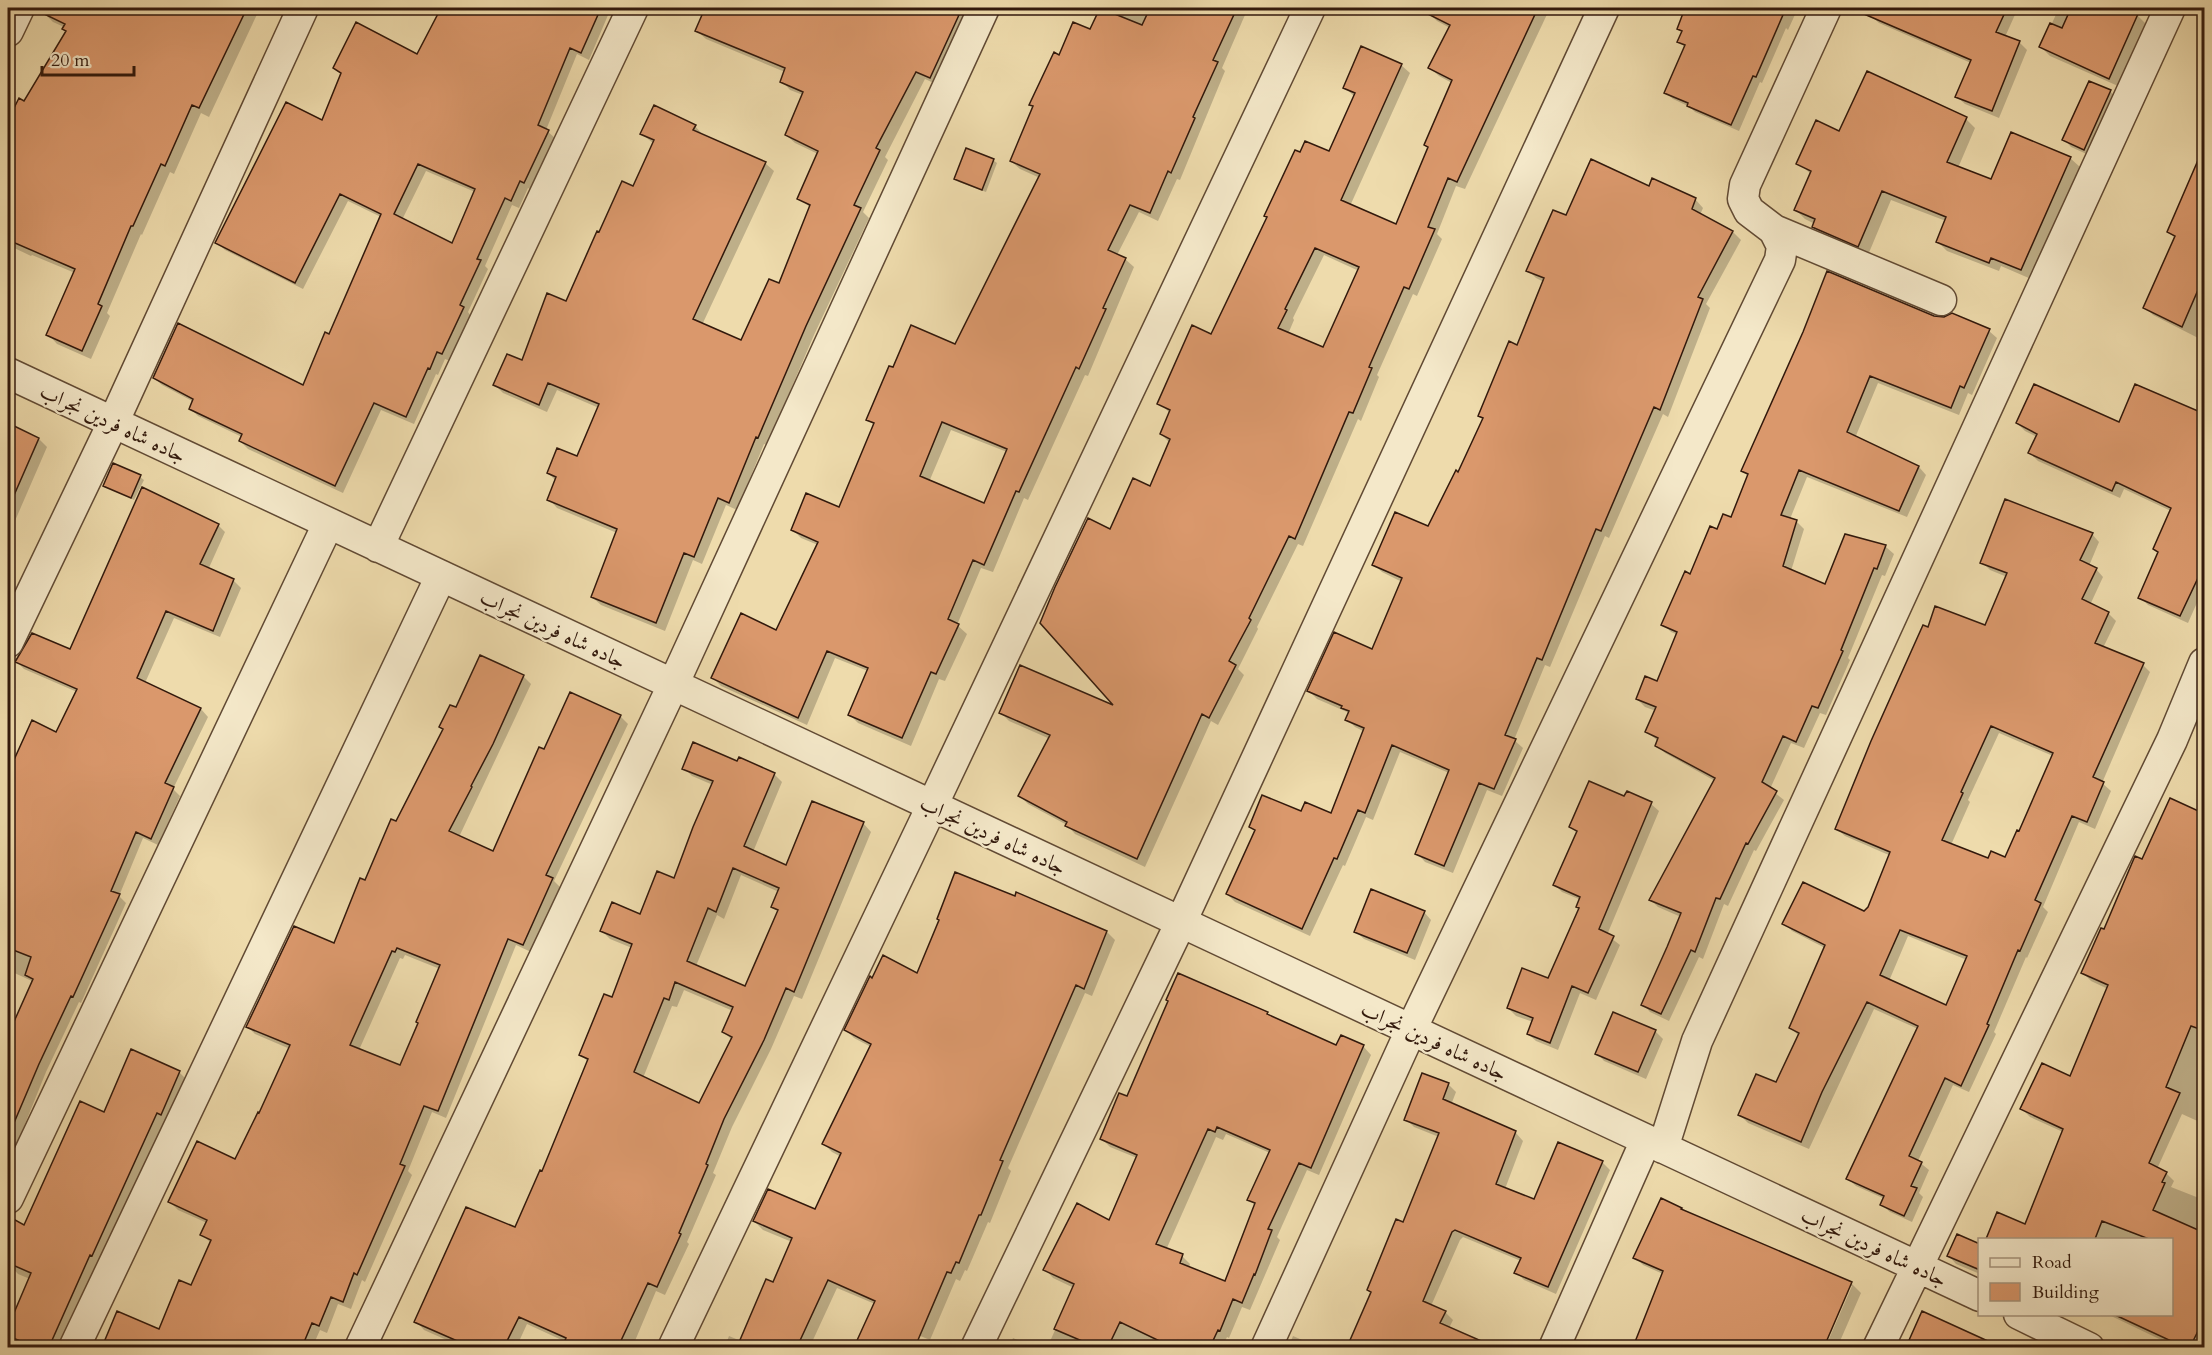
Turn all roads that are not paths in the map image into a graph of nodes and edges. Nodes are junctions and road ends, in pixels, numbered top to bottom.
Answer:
1 (19, 8) edge
2 (303, 8) edge
3 (633, 8) edge
4 (984, 8) edge
5 (1310, 8) edge
6 (1604, 8) edge
7 (1826, 8) edge
8 (2170, 8) edge
9 (8, 31) edge
10 (1774, 230) junction
11 (1941, 300) dead end
12 (8, 373) edge
13 (113, 423) junction
14 (328, 524) junction
15 (378, 547) junction
16 (441, 576) junction
17 (8, 642) edge
18 (2205, 663) edge
19 (673, 685) junction
20 (932, 806) junction
21 (1181, 922) junction
22 (1411, 1030) junction
23 (1654, 1144) junction
24 (8, 1197) edge
25 (1916, 1267) junction
26 (1978, 1295) edge
27 (2023, 1316) edge
28 (74, 1347) edge
29 (360, 1347) edge
30 (673, 1347) edge
31 (976, 1347) edge
32 (1266, 1347) edge
33 (1554, 1347) edge
34 (1878, 1347) edge
35 (2089, 1347) edge

1 - 9 street
2 - 13 street
3 - 15 street
4 - 19 street
5 - 20 street
6 - 21 street
7 - 10 street
8 - 23 street
10 - 11 street
10 - 22 street
12 - 13 street, جاده شاه فردین نجراب
13 - 14 street, جاده شاه فردین نجراب
13 - 17 street
14 - 15 street, جاده شاه فردین نجراب
14 - 24 street
15 - 16 street, جاده شاه فردین نجراب
16 - 19 street, جاده شاه فردین نجراب
16 - 28 street
18 - 25 street
19 - 20 street, جاده شاه فردین نجراب
19 - 29 street
20 - 21 street, جاده شاه فردین نجراب
20 - 30 street
21 - 22 street, جاده شاه فردین نجراب
21 - 31 street
22 - 23 street, جاده شاه فردین نجراب
22 - 32 street
23 - 25 street, جاده شاه فردین نجراب
23 - 33 street
25 - 26 street, جاده شاه فردین نجراب
25 - 34 street
27 - 35 street

